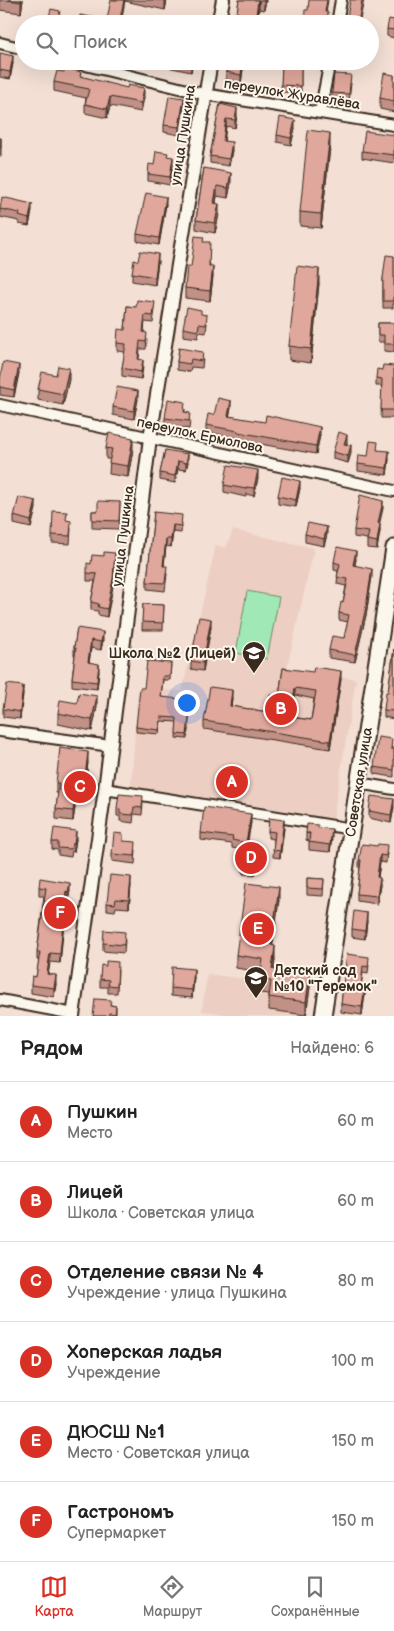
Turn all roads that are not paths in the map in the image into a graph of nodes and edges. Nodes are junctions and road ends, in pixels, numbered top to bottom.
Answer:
1 (223, 0) edge
2 (341, 0) edge
3 (220, 15) edge
4 (338, 15) edge
5 (0, 43) edge
6 (15, 47) edge
7 (106, 70) edge
8 (209, 70) edge
9 (328, 70) edge
10 (204, 94) junction
11 (320, 112) junction
12 (394, 125) edge
13 (0, 406) edge
14 (150, 438) junction
15 (394, 491) edge
16 (394, 548) edge
17 (0, 731) edge
18 (111, 746) junction
19 (358, 783) junction
20 (394, 789) edge
21 (105, 790) junction
22 (352, 829) junction
23 (0, 1000) edge
24 (74, 1015) edge
25 (323, 1016) edge

1 - 3 street
2 - 4 street
5 - 6 street
7 - 10 street, переулок Журавлёва
8 - 10 street, улица Пушкина
9 - 11 street
10 - 11 street, переулок Журавлёва
10 - 14 street, улица Пушкина
11 - 12 street, переулок Журавлёва
13 - 14 street, переулок Ермолова
14 - 15 street, переулок Ермолова
14 - 18 street, улица Пушкина
16 - 19 main road, Советская улица
17 - 18 street
18 - 21 street, улица Пушкина
19 - 20 street
19 - 22 main road, Советская улица
21 - 22 street
21 - 24 street, улица Пушкина
22 - 25 main road, Советская улица
23 - 24 street

